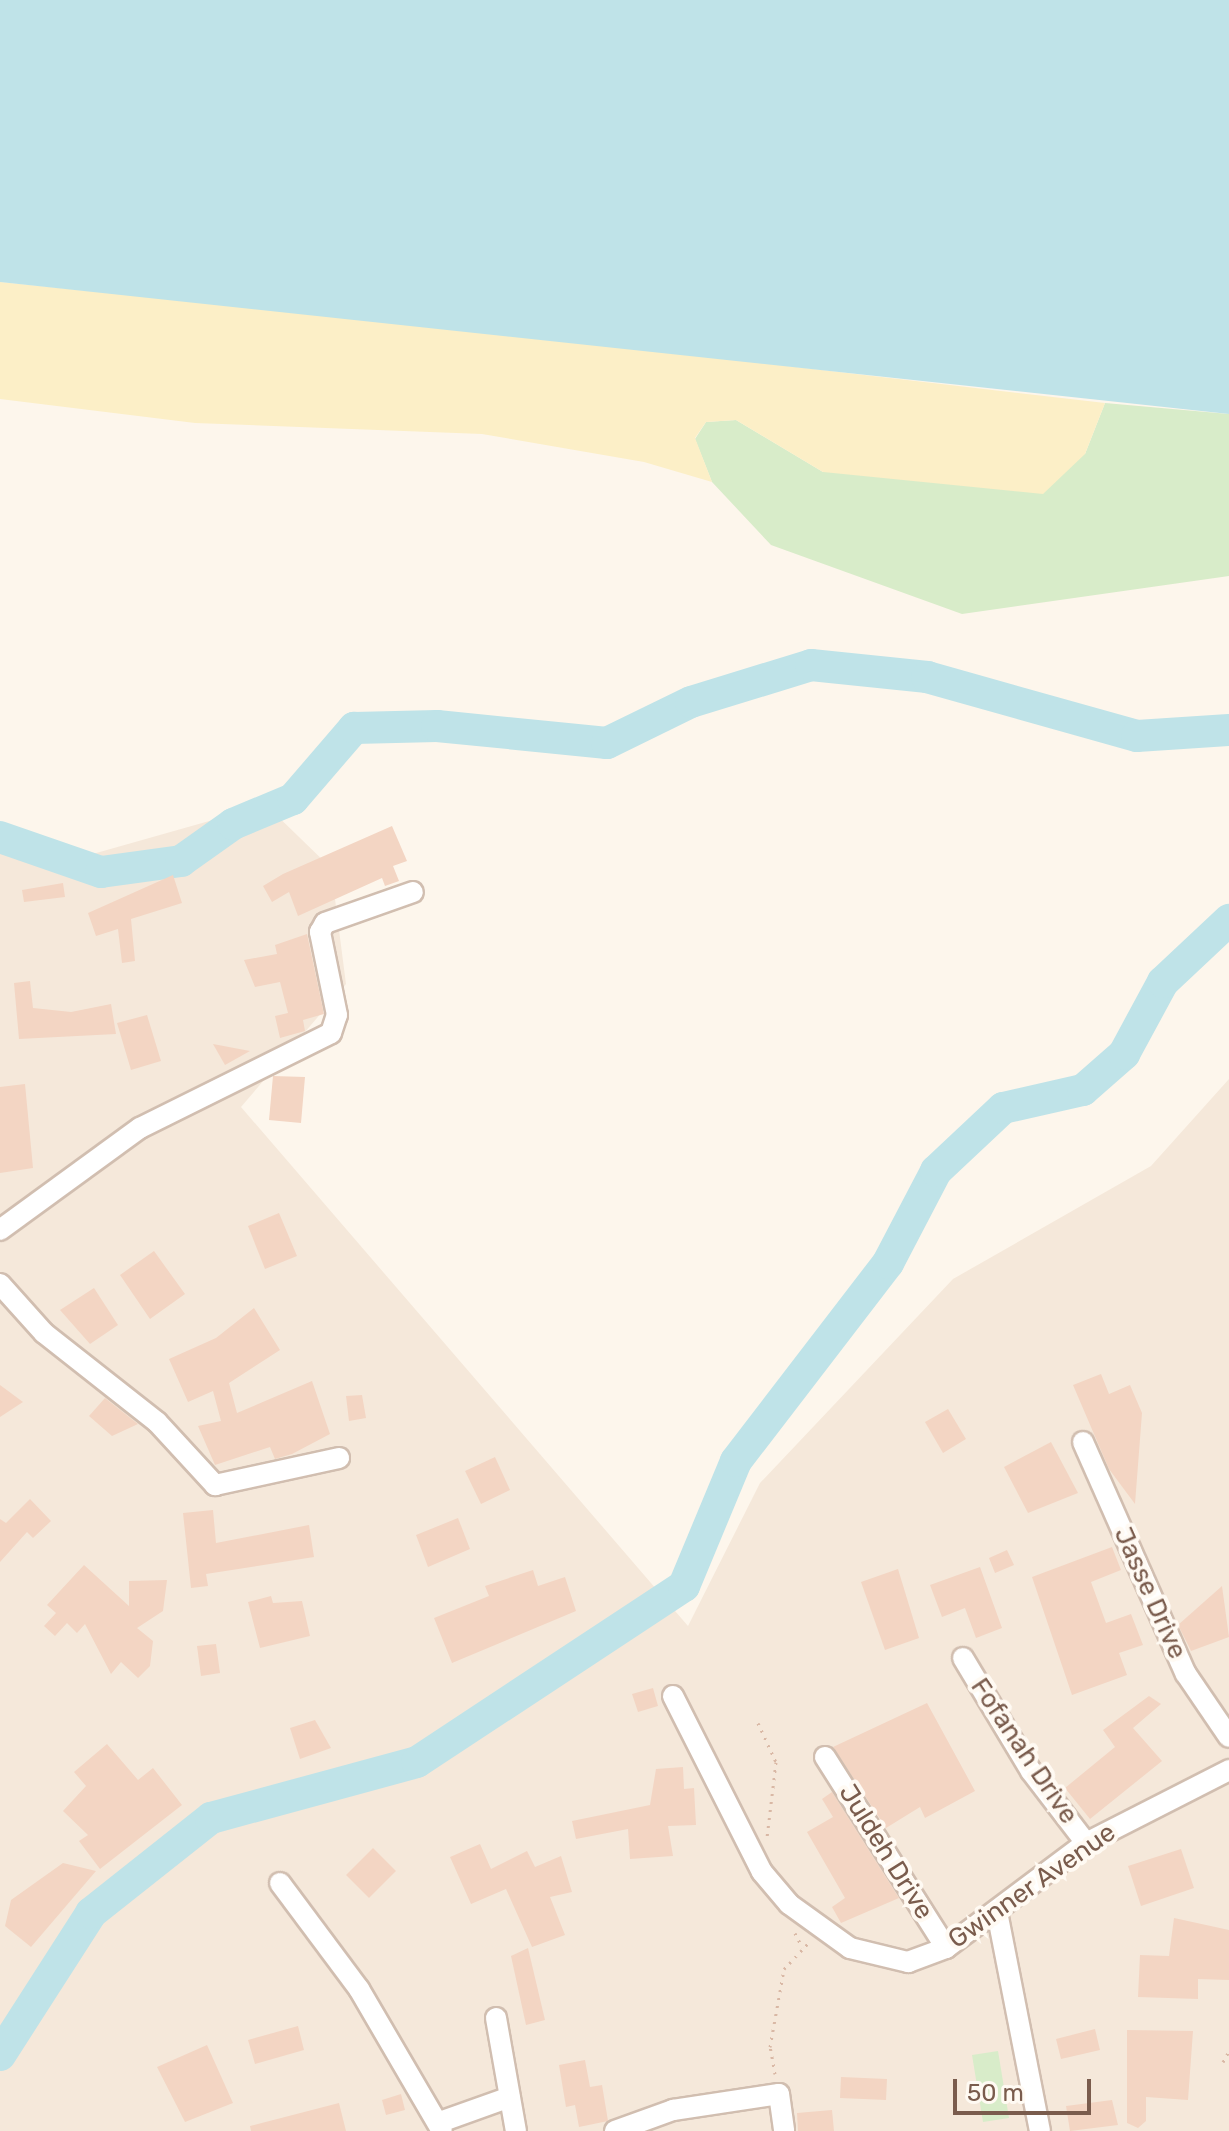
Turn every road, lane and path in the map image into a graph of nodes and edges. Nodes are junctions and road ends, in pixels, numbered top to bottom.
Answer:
1 (413, 892) dead end
2 (0, 1230) edge
3 (0, 1284) edge
4 (1083, 1442) dead end
5 (339, 1458) dead end
6 (963, 1658) dead end
7 (673, 1696) dead end
8 (758, 1723) dead end
9 (1229, 1737) edge
10 (825, 1757) dead end
11 (1229, 1770) edge
12 (766, 1840) dead end
13 (1086, 1843) junction
14 (280, 1883) dead end
15 (997, 1912) junction
16 (789, 1922) dead end
17 (822, 1932) junction
18 (802, 1947) junction
19 (946, 1948) junction
20 (496, 2018) dead end
21 (1229, 2051) edge
22 (1223, 2062) dead end
23 (779, 2094) junction
24 (510, 2097) junction
25 (441, 2126) edge
26 (516, 2131) edge
27 (615, 2131) edge
28 (784, 2131) edge
29 (1040, 2131) edge

1 - 2 street
3 - 5 street
4 - 9 street, Jasse Drive
6 - 13 street, Fofanah Drive
7 - 17 street
8 - 12 path
10 - 19 street, Juldeh Drive
11 - 13 street, Gwinner Avenue
13 - 15 street, Gwinner Avenue
14 - 25 street
15 - 19 street, Gwinner Avenue
15 - 29 street
16 - 18 path
17 - 18 path
17 - 19 street, Gwinner Avenue
18 - 23 path
20 - 24 street
21 - 22 path
23 - 27 street
23 - 28 street
24 - 25 street
24 - 26 street

